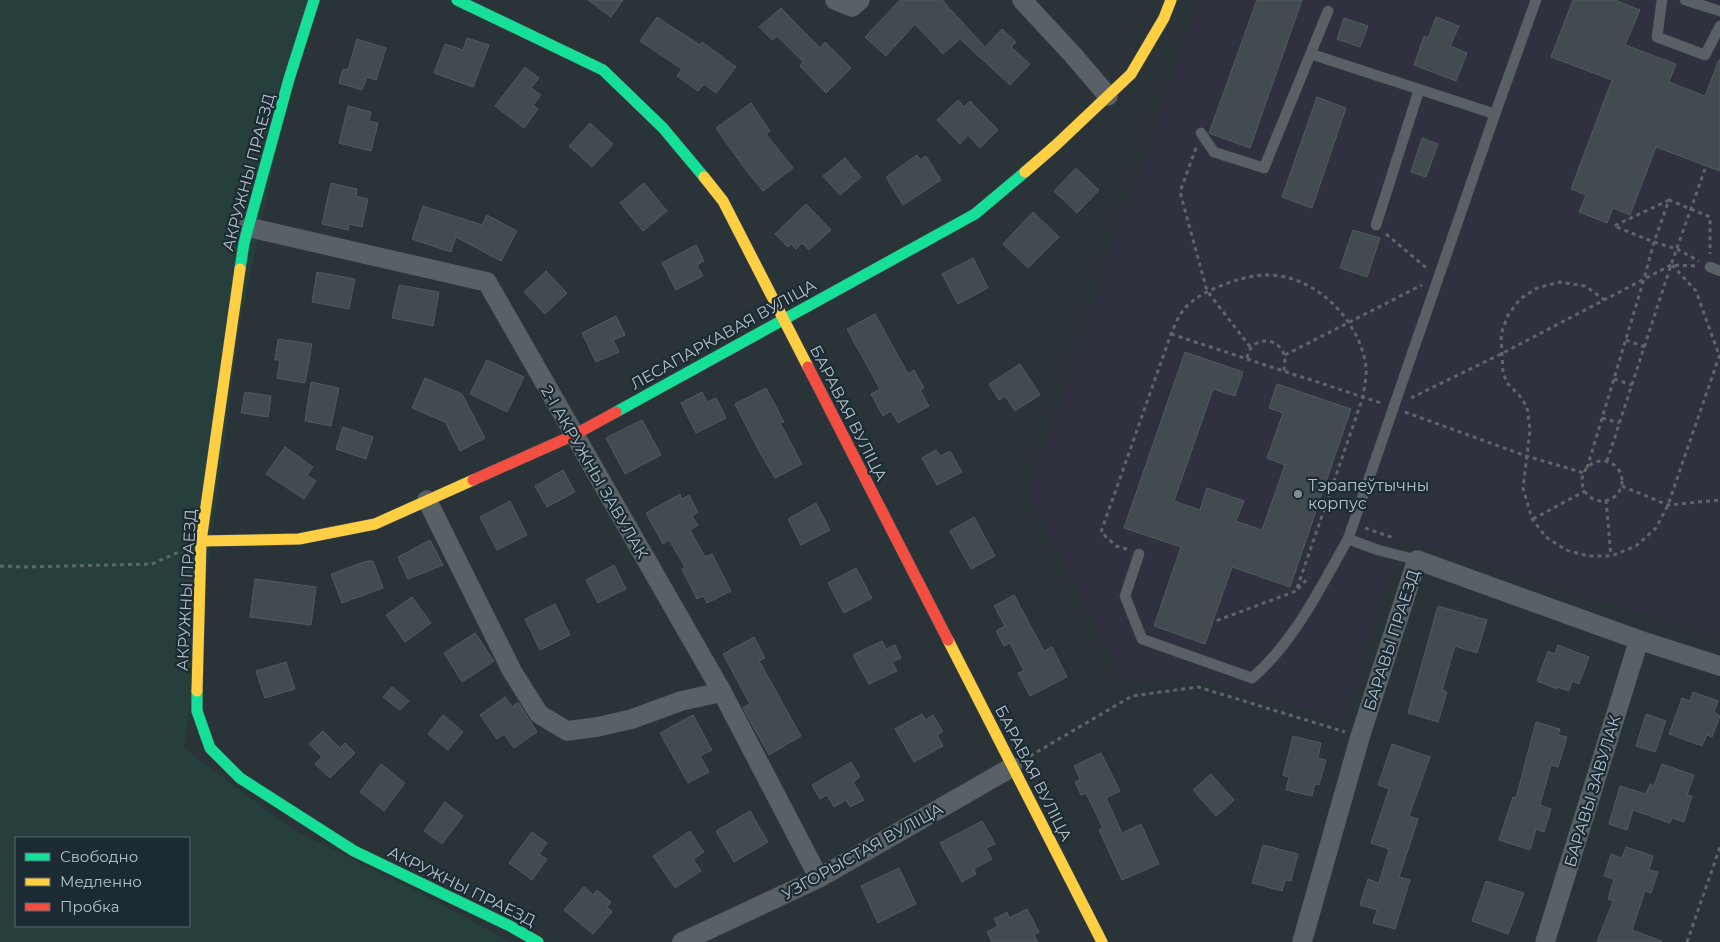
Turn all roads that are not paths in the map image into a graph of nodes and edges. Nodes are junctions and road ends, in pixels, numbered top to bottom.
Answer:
1 (314, 0) edge
2 (457, 0) edge
3 (835, 0) edge
4 (860, 0) edge
5 (1022, 0) edge
6 (1171, 0) edge
7 (1536, 0) edge
8 (1662, 0) edge
9 (1685, 0) edge
10 (1720, 11) edge
11 (1328, 12) dead end
12 (1720, 26) edge
13 (1311, 54) junction
14 (1419, 90) junction
15 (1108, 96) junction
16 (1495, 114) junction
17 (1201, 133) road end
18 (1376, 225) road end
19 (247, 227) junction
20 (782, 319) junction
21 (574, 435) junction
22 (427, 500) junction
23 (1348, 539) junction
24 (202, 541) junction
25 (1139, 554) road end
26 (1417, 560) junction
27 (1639, 640) junction
28 (1720, 666) edge
29 (722, 692) junction
30 (1012, 767) junction
31 (820, 878) junction
32 (538, 942) edge
33 (682, 942) edge
34 (1102, 942) edge
35 (1302, 942) edge
36 (1545, 942) edge

1 - 19 street, АКРУЖНЫ ПРАЕЗД
2 - 20 street, БАРАВАЯ ВУЛІЦА
3 - 4 street
5 - 15 street
6 - 15 street, ЛЕСАПАРКАВАЯ ВУЛІЦА
7 - 16 lane
8 - 12 lane
9 - 10 lane
11 - 13 lane
13 - 14 lane
13 - 17 lane
14 - 16 lane
14 - 18 lane
15 - 20 street, ЛЕСАПАРКАВАЯ ВУЛІЦА
16 - 23 lane
19 - 21 street, 2-І АКРУЖНЫ ЗАВУЛАК
19 - 24 street, АКРУЖНЫ ПРАЕЗД
20 - 21 street, ЛЕСАПАРКАВАЯ ВУЛІЦА
20 - 30 street, БАРАВАЯ ВУЛІЦА
21 - 22 street, ЛЕСАПАРКАВАЯ ВУЛІЦА
21 - 29 street, 2-І АКРУЖНЫ ЗАВУЛАК
22 - 24 street, ЛЕСАПАРКАВАЯ ВУЛІЦА
22 - 29 street
23 - 25 lane
23 - 26 lane
24 - 32 street, АКРУЖНЫ ПРАЕЗД
26 - 27 street, БАРАВЫ ПРАЕЗД
26 - 35 street, БАРАВЫ ПРАЕЗД
27 - 28 street, БАРАВЫ ПРАЕЗД
27 - 36 street, БАРАВЫ ЗАВУЛАК
29 - 31 street, 2-І АКРУЖНЫ ЗАВУЛАК
30 - 31 street, УЗГОРЫСТАЯ ВУЛІЦА
30 - 34 street, БАРАВАЯ ВУЛІЦА
31 - 33 street, УЗГОРЫСТАЯ ВУЛІЦА

